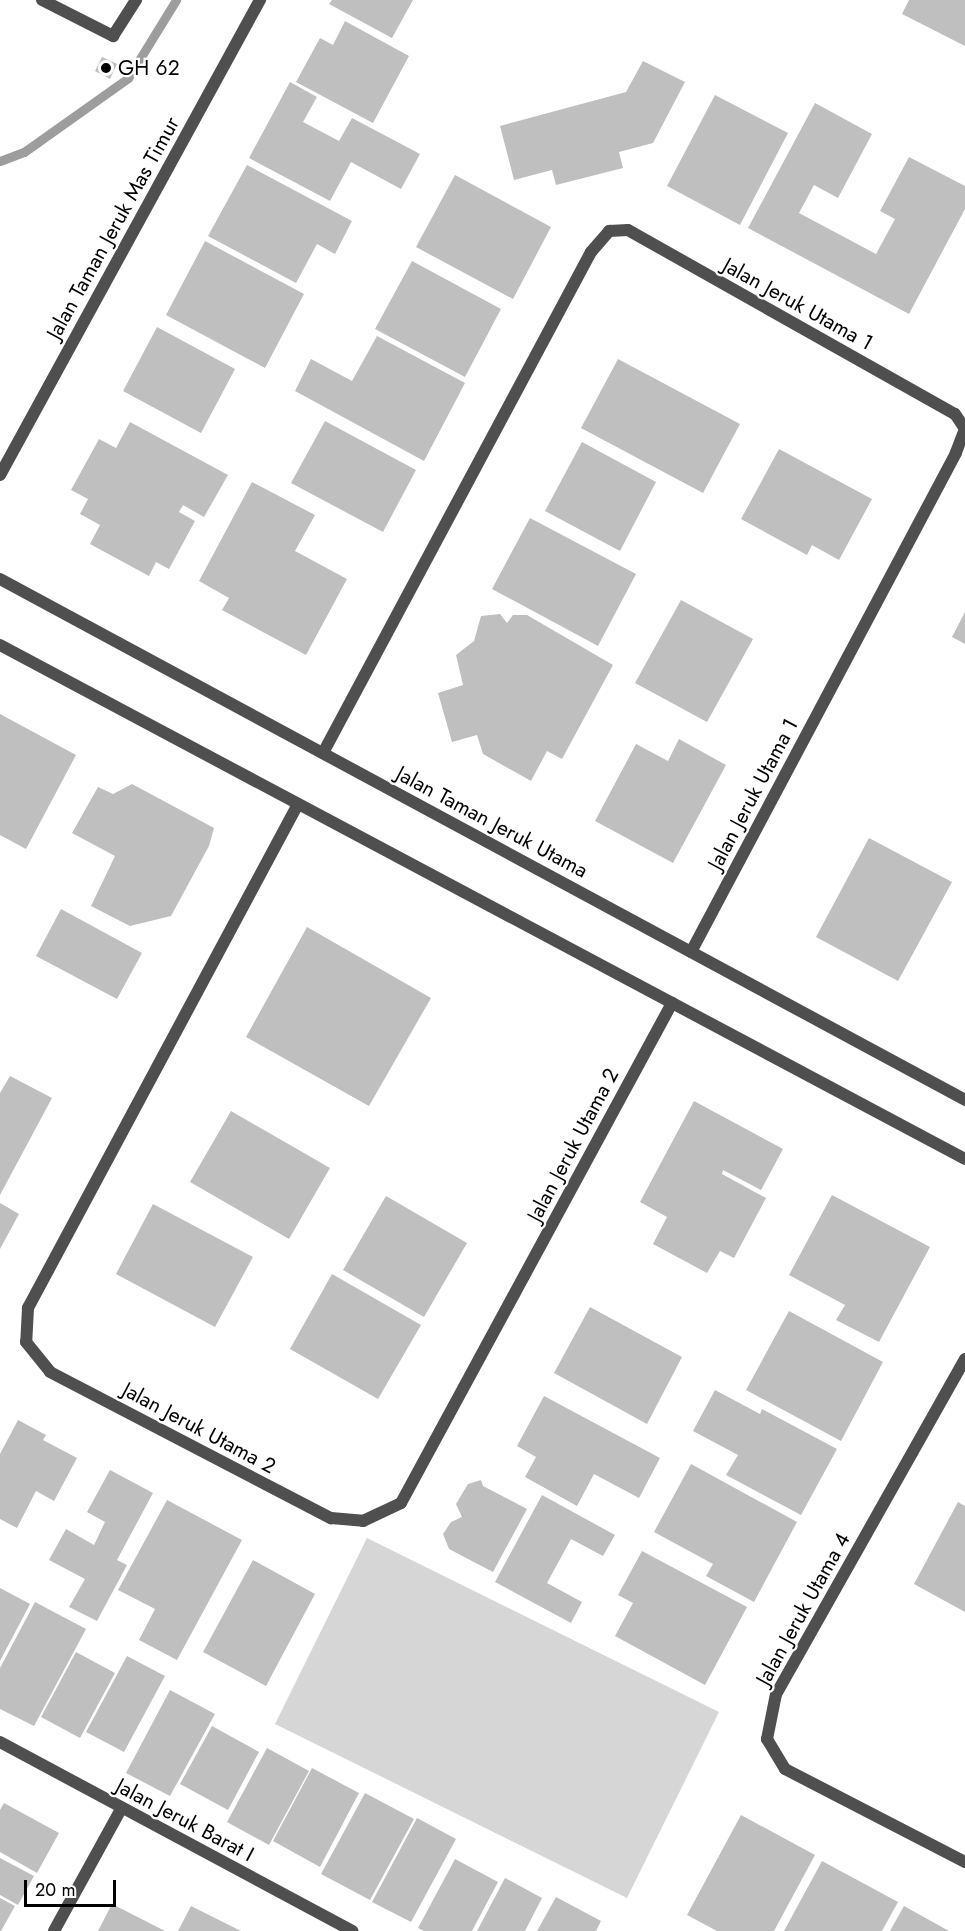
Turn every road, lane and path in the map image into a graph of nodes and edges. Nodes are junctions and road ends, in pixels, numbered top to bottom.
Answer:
1 (42, 0) edge
2 (136, 0) edge
3 (260, 0) edge
4 (0, 475) edge
5 (0, 579) edge
6 (0, 645) edge
7 (323, 753) junction
8 (298, 804) junction
9 (691, 952) junction
10 (672, 1003) junction
11 (965, 1100) edge
12 (965, 1159) edge
13 (965, 1359) edge
14 (0, 1742) edge
15 (121, 1809) junction
16 (965, 1862) edge
17 (54, 1931) edge
18 (352, 1931) edge

1 - 2 street
3 - 4 street, Jalan Taman Jeruk Mas Timur
5 - 7 street, Jalan Taman Jeruk Utama
6 - 8 street
7 - 9 street, Jalan Taman Jeruk Utama
7 - 9 street, Jalan Jeruk Utama 1
8 - 10 street
8 - 10 street, Jalan Jeruk Utama 2
9 - 11 street, Jalan Taman Jeruk Utama
10 - 12 street
13 - 16 street, Jalan Jeruk Utama 4
14 - 15 street, Jalan Jeruk Barat I
15 - 17 street
15 - 18 street, Jalan Jeruk Barat I

